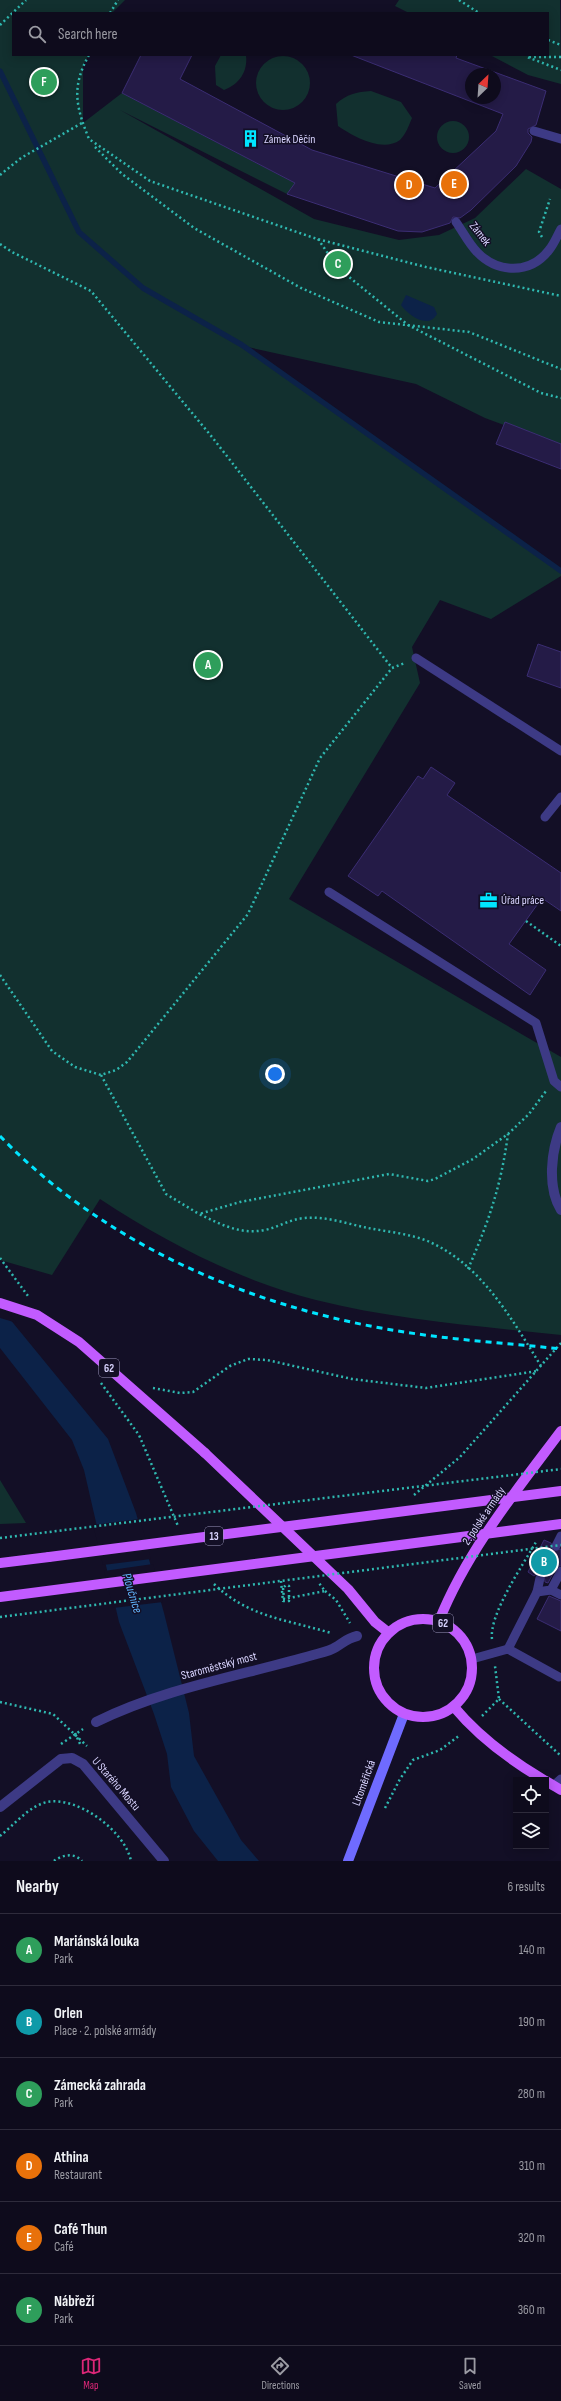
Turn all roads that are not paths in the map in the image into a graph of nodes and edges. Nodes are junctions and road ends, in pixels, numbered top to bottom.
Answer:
1 (534, 131) dead end
2 (561, 139) edge
3 (456, 222) dead end
4 (561, 229) edge
5 (416, 658) road end
6 (561, 751) edge
7 (561, 797) edge
8 (545, 818) dead end
9 (329, 892) dead end
10 (557, 1084) edge
11 (561, 1127) edge
12 (561, 1210) edge
13 (0, 1303) edge
14 (561, 1431) edge
15 (561, 1491) edge
16 (561, 1524) edge
17 (561, 1536) edge
18 (558, 1546) edge
19 (49, 1557) junction
20 (0, 1558) edge
21 (0, 1563) edge
22 (561, 1571) edge
23 (540, 1578) dead end
24 (551, 1590) junction
25 (536, 1592) junction
26 (561, 1596) edge
27 (0, 1597) edge
28 (439, 1622) junction
29 (389, 1633) junction
30 (353, 1637) road end
31 (508, 1649) junction
32 (472, 1658) junction
33 (560, 1679) edge
34 (454, 1707) junction
35 (404, 1714) junction
36 (96, 1722) road end
37 (561, 1779) edge
38 (551, 1784) edge
39 (0, 1807) edge
40 (164, 1861) edge
41 (348, 1861) edge

1 - 2 lane
3 - 4 lane, Zámek, bridge
5 - 6 lane
7 - 8 lane
9 - 10 lane
11 - 12 street
13 - 29 main road, 62, bridge
14 - 28 main road, 2. polské armády / 62
15 - 19 main road, 13, bridge
16 - 27 main road, bridge
17 - 18 lane
19 - 20 main road
19 - 21 main road, 13
22 - 24 lane
23 - 25 lane
24 - 25 lane
24 - 26 lane
25 - 31 lane
28 - 29 main road, 62
28 - 32 main road, 62
29 - 35 main road, 62
30 - 36 street, Staroměstský most
31 - 32 lane
31 - 33 lane
32 - 34 main road, 62
34 - 35 main road, 62
34 - 38 main road
35 - 41 main road, Litoměřická
37 - 38 lane
39 - 40 street, U Starého Mostu

